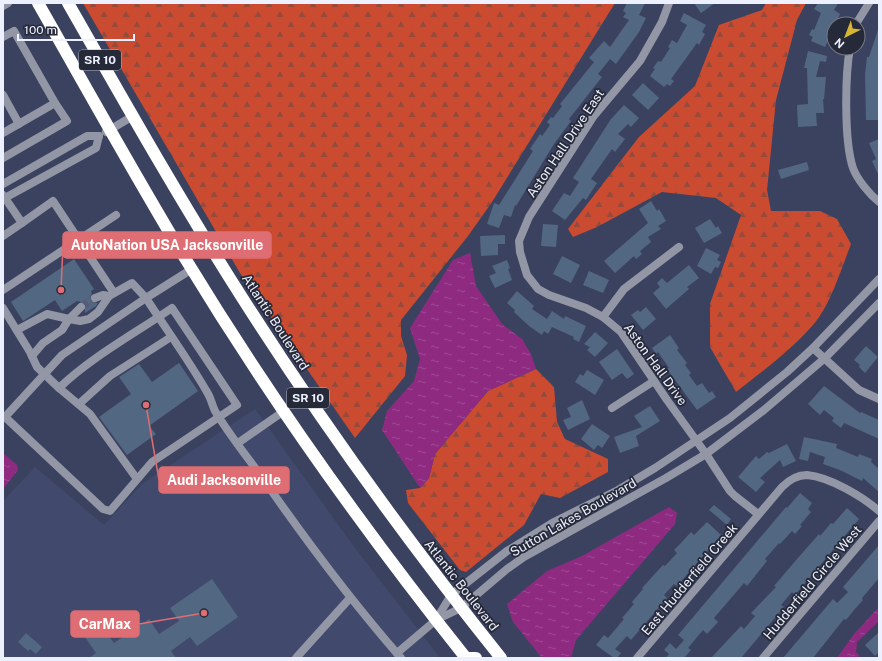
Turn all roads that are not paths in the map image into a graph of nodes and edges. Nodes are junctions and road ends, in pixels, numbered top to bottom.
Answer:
1 (8, 3) edge
2 (38, 3) edge
3 (68, 3) edge
4 (669, 3) edge
5 (868, 3) edge
6 (3, 6) edge
7 (861, 16) edge
8 (3, 37) edge
9 (848, 56) edge
10 (3, 95) edge
11 (55, 103) junction
12 (133, 116) junction
13 (19, 124) junction
14 (110, 130) junction
15 (3, 133) edge
16 (99, 136) junction
17 (3, 158) edge
18 (3, 184) edge
19 (4, 197) edge
20 (879, 202) edge
21 (116, 215) dead end
22 (22, 223) junction
23 (3, 236) edge
24 (78, 240) junction
25 (679, 247) dead end
26 (521, 260) joint
27 (192, 269) junction
28 (879, 279) edge
29 (3, 290) edge
30 (112, 294) junction
31 (95, 298) tunnel mouth
32 (146, 298) junction
33 (879, 303) edge
34 (81, 307) tunnel mouth
35 (3, 308) edge
36 (158, 317) junction
37 (603, 317) junction
38 (69, 319) junction
39 (17, 330) junction
40 (171, 337) junction
41 (813, 348) junction
42 (32, 356) junction
43 (825, 358) junction
44 (43, 374) junction
45 (654, 381) junction
46 (59, 388) junction
47 (879, 399) edge
48 (79, 404) junction
49 (612, 408) dead end
50 (284, 411) junction
51 (220, 417) junction
52 (697, 442) junction
53 (238, 443) junction
54 (706, 454) junction
55 (137, 479) junction
56 (580, 509) junction
57 (879, 511) edge
58 (758, 514) junction
59 (588, 521) junction
60 (879, 521) edge
61 (451, 595) junction
62 (350, 598) junction
63 (461, 608) junction
64 (436, 620) junction
65 (399, 656) edge
66 (296, 658) edge
67 (466, 658) edge
68 (476, 658) edge
69 (501, 658) edge
70 (637, 658) edge
71 (763, 658) edge

1 - 6 street
2 - 14 highway, SR 10
3 - 12 highway, Atlantic Boulevard / SR 10
4 - 26 street, Aston Hall Drive East
5 - 7 street
8 - 11 street
9 - 20 street
10 - 13 street
11 - 13 street
11 - 17 street
12 - 14 street
12 - 61 highway, Atlantic Boulevard / SR 10
13 - 15 street
14 - 16 street
14 - 27 highway, SR 10
16 - 18 street
16 - 19 street
19 - 22 street
21 - 24 street
22 - 23 street
22 - 24 street
24 - 29 street
24 - 30 street
25 - 37 street
26 - 37 street, Aston Hall Drive
27 - 32 street
27 - 50 highway, SR 10
28 - 41 street, Sutton Lakes Boulevard
30 - 31 street
30 - 32 street
30 - 38 street
32 - 36 street
32 - 44 street
33 - 43 street, Sutton Lakes Boulevard
34 - 38 street
35 - 39 street
36 - 40 street
36 - 46 street
36 - 51 street
37 - 45 street, Aston Hall Drive
38 - 39 street
38 - 42 street
39 - 42 street
40 - 48 street
40 - 51 street
41 - 43 street
41 - 52 street, Sutton Lakes Boulevard
42 - 44 street
43 - 47 street
43 - 54 street, Sutton Lakes Boulevard
44 - 46 street
44 - 55 street
45 - 49 street
45 - 52 street, Aston Hall Drive
46 - 48 street
48 - 55 street
50 - 53 street
50 - 64 highway, SR 10
51 - 53 street
51 - 55 street
52 - 54 street, Aston Hall Drive
52 - 56 street, Sutton Lakes Boulevard
53 - 62 street
54 - 58 street, Aston Hall Drive
54 - 59 street, Sutton Lakes Boulevard
56 - 59 street
56 - 61 street, Sutton Lakes Boulevard
57 - 58 street, East Hudderfield Creek
58 - 70 street, East Hudderfield Creek
59 - 63 street, Sutton Lakes Boulevard
60 - 71 street, Hudderfield Circle West
61 - 63 highway, Atlantic Boulevard / SR 10
61 - 64 street, Sutton Lakes Boulevard
62 - 65 street
62 - 66 street
63 - 64 street, Sutton Lakes Boulevard
63 - 69 highway, Atlantic Boulevard / SR 10
64 - 65 street
64 - 67 highway, SR 10
67 - 68 highway

